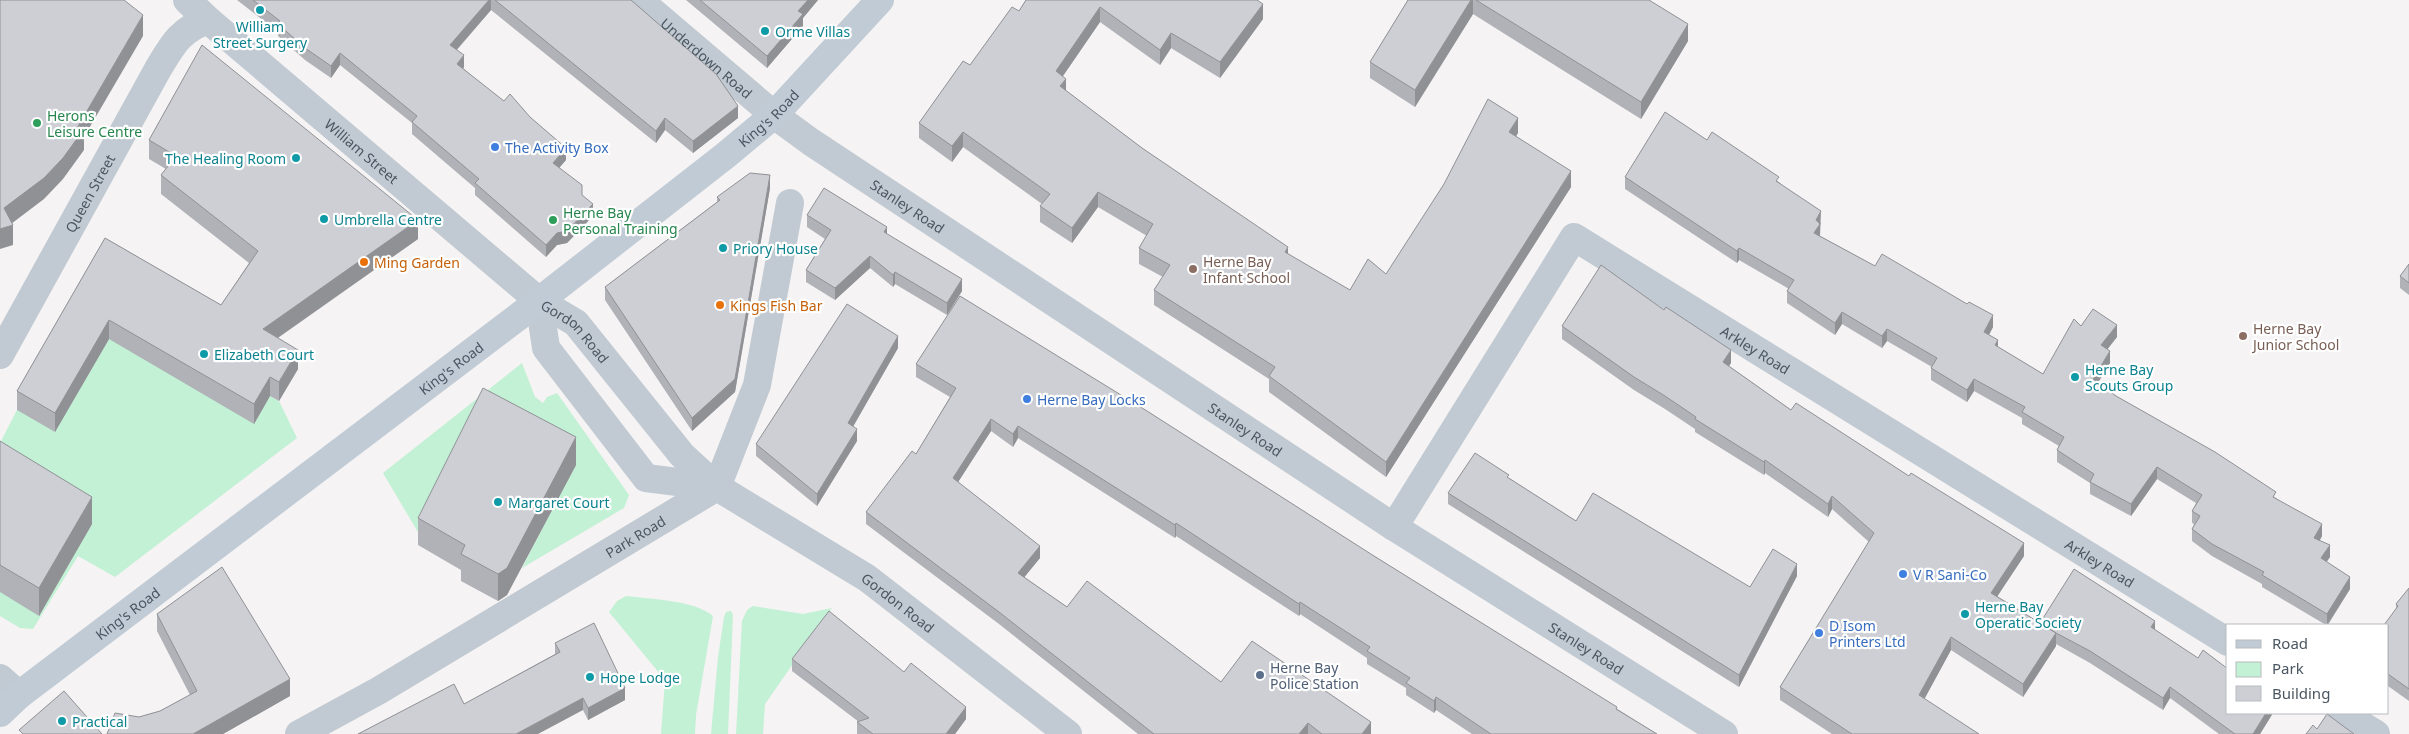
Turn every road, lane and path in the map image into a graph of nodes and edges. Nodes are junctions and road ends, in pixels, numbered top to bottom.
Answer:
1 (187, 0) edge
2 (639, 0) edge
3 (880, 0) edge
4 (208, 20) junction
5 (774, 115) junction
6 (790, 204) dead end
7 (540, 301) junction
8 (0, 355) edge
9 (716, 488) junction
10 (1394, 527) junction
11 (2226, 641) edge
12 (6, 695) edge
13 (2344, 714) edge
14 (299, 734) edge
15 (1068, 734) edge
16 (1724, 734) edge
17 (2376, 734) edge

1 - 4 street, William Street
2 - 5 street, Underdown Road
3 - 5 street, King's Road
4 - 7 street, William Street
4 - 8 street, Queen Street
5 - 7 street, King's Road
5 - 10 street, Stanley Road
6 - 9 street
7 - 9 street, Gordon Road
7 - 9 street, Gordon Road
7 - 12 street, King's Road
9 - 14 street, Park Road
9 - 15 street, Gordon Road
10 - 11 street, Arkley Road
10 - 16 street, Stanley Road
13 - 17 street

